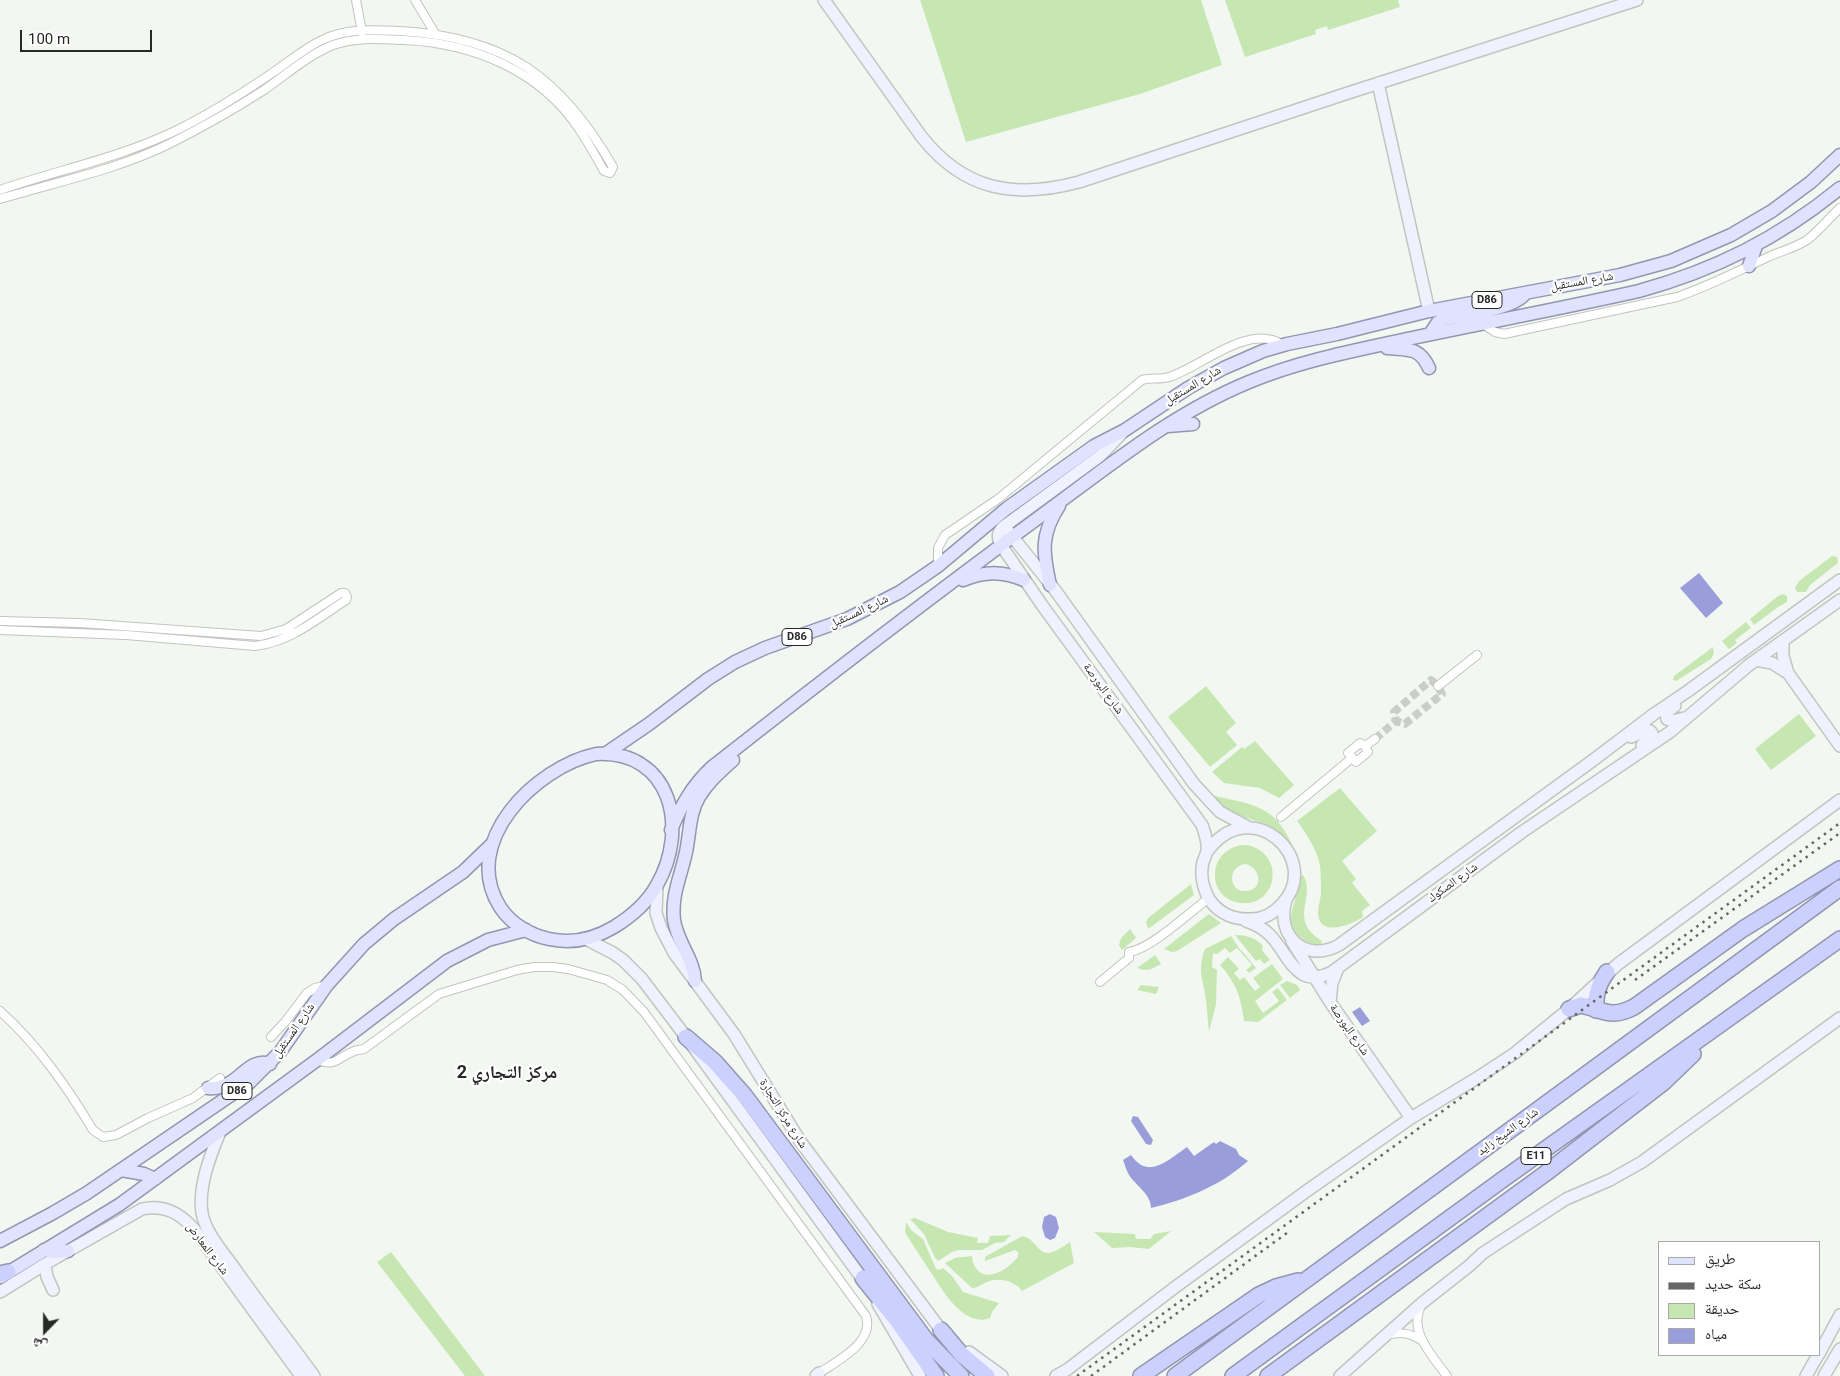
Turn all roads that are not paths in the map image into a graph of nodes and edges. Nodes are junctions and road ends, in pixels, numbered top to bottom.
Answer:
1 (356, 0) edge
2 (415, 0) edge
3 (824, 0) edge
4 (1637, 0) edge
5 (362, 30) junction
6 (436, 33) junction
7 (331, 36) junction
8 (363, 39) junction
9 (442, 44) junction
10 (333, 45) junction
11 (1378, 83) junction
12 (1840, 155) edge
13 (1840, 188) edge
14 (0, 190) edge
15 (0, 199) edge
16 (1840, 208) edge
17 (1756, 246) junction
18 (1749, 266) junction
19 (1527, 292) junction
20 (1429, 311) junction
21 (1482, 324) junction
22 (1430, 334) junction
23 (1283, 345) junction
24 (1380, 345) junction
25 (1429, 368) dead end
26 (1193, 424) dead end
27 (1166, 426) junction
28 (1125, 430) junction
29 (1066, 498) junction
30 (989, 523) junction
31 (1003, 527) junction
32 (1012, 537) junction
33 (1001, 545) junction
34 (938, 566) junction
35 (1024, 580) junction
36 (1840, 580) edge
37 (1050, 584) junction
38 (951, 585) junction
39 (1840, 600) edge
40 (0, 621) edge
41 (0, 630) edge
42 (1783, 641) junction
43 (1477, 655) dead end
44 (1756, 660) junction
45 (1788, 673) junction
46 (1438, 686) dead end
47 (1688, 692) junction
48 (1686, 718) junction
49 (751, 737) junction
50 (1622, 738) junction
51 (1375, 739) tunnel mouth
52 (1840, 746) edge
53 (605, 754) junction
54 (1603, 777) junction
55 (1840, 800) edge
56 (1281, 817) dead end
57 (1249, 828) junction
58 (672, 830) junction
59 (492, 844) junction
60 (1206, 852) junction
61 (1840, 869) edge
62 (657, 885) junction
63 (1840, 888) edge
64 (1209, 898) junction
65 (1286, 900) junction
66 (1242, 919) junction
67 (526, 930) junction
68 (586, 939) junction
69 (1840, 939) edge
70 (1291, 940) junction
71 (1338, 968) junction
72 (1607, 972) junction
73 (1315, 978) junction
74 (695, 981) junction
75 (1100, 982) dead end
76 (327, 985) junction
77 (1330, 1002) junction
78 (1569, 1009) junction
79 (1596, 1010) junction
80 (0, 1011) edge
81 (1840, 1018) edge
82 (1712, 1032) junction
83 (271, 1037) dead end
84 (686, 1037) junction
85 (318, 1060) junction
86 (270, 1064) junction
87 (220, 1078) dead end
88 (208, 1088) junction
89 (1411, 1118) junction
90 (224, 1129) junction
91 (121, 1170) junction
92 (155, 1179) junction
93 (0, 1241) edge
94 (44, 1250) junction
95 (68, 1251) junction
96 (45, 1264) junction
97 (3, 1275) edge
98 (863, 1278) junction
99 (1305, 1280) junction
100 (53, 1290) dead end
101 (0, 1292) edge
102 (1422, 1303) junction
103 (1840, 1315) edge
104 (941, 1330) junction
105 (1384, 1336) junction
106 (1422, 1342) junction
107 (1840, 1349) edge
108 (1820, 1350) edge
109 (1817, 1356) edge
110 (817, 1375) edge
111 (301, 1376) edge
112 (314, 1376) edge
113 (920, 1376) edge
114 (936, 1376) edge
115 (962, 1376) edge
116 (986, 1376) edge
117 (1002, 1376) edge
118 (1056, 1376) edge
119 (1141, 1376) edge
120 (1175, 1376) edge
121 (1233, 1376) edge
122 (1268, 1376) edge
123 (1340, 1376) edge
124 (1447, 1376) edge
125 (1806, 1376) edge
126 (1824, 1376) edge

1 - 5 street
2 - 6 street
3 - 11 street
4 - 11 street
5 - 6 street
5 - 7 street
5 - 8 street
6 - 9 street
6 - 9 street
7 - 10 street
7 - 14 street
8 - 9 street
8 - 10 street
10 - 15 street
11 - 20 street
12 - 19 main road, شارع المستقبل / D86
13 - 17 main road, شارع المستقبل / D86
16 - 18 street
17 - 18 main road
17 - 21 main road, شارع المستقبل / D86
18 - 21 street
19 - 20 main road, شارع المستقبل / D86
19 - 22 main road
20 - 23 main road, شارع المستقبل / D86
21 - 22 main road, شارع المستقبل / D86
22 - 24 main road, شارع المستقبل / D86
23 - 28 main road, شارع المستقبل / D86
23 - 34 street
24 - 25 main road
24 - 27 main road, شارع المستقبل / D86
26 - 27 main road
27 - 29 main road, شارع المستقبل / D86
28 - 30 main road, شارع المستقبل / D86
28 - 31 street
29 - 32 main road, شارع المستقبل / D86
29 - 37 main road
30 - 31 street
30 - 34 main road, شارع المستقبل / D86
31 - 32 street, شارع البورصة
31 - 33 street
32 - 33 main road, شارع المستقبل / D86
32 - 37 street, شارع البورصة
33 - 35 street, شارع البورصة
33 - 38 main road, شارع المستقبل / D86
34 - 53 main road, شارع المستقبل / D86
35 - 38 main road
35 - 60 street, شارع البورصة
36 - 47 street
37 - 57 street, شارع البورصة
38 - 49 main road, شارع المستقبل / D86
39 - 42 street, شارع الصكوك
40 - 41 street
42 - 44 street, شارع الصكوك
42 - 45 street
43 - 46 street
44 - 45 street
44 - 48 street, شارع الصكوك
45 - 52 street
47 - 48 street
47 - 50 street, شارع الصكوك
48 - 54 street, شارع الصكوك
49 - 58 main road, شارع المستقبل / D86
49 - 74 main road
50 - 54 street
50 - 70 street, شارع الصكوك
51 - 56 street
53 - 58 main road
53 - 59 main road
54 - 71 street, شارع الصكوك
55 - 72 street
57 - 60 street
57 - 65 street
58 - 62 main road
59 - 67 main road
59 - 76 main road, شارع المستقبل / D86
60 - 64 street
61 - 79 highway
62 - 68 main road
62 - 74 street, شارع مركز التجارة
63 - 99 highway, شارع الشيخ زايد
64 - 66 street
64 - 75 street
65 - 66 street
65 - 70 street
66 - 73 street
67 - 68 main road
67 - 85 main road, D86
68 - 84 street
69 - 82 highway, E11
70 - 73 street, شارع البورصة
71 - 73 street, شارع الصكوك
71 - 77 street
72 - 78 street
72 - 79 highway
73 - 77 street, شارع البورصة
74 - 104 street, شارع مركز التجارة
76 - 83 street
76 - 86 main road, شارع المستقبل / D86
77 - 89 street, شارع البورصة
78 - 79 highway
78 - 89 street
80 - 88 street
81 - 102 street
82 - 121 highway, E11
82 - 122 highway
84 - 98 street
84 - 115 highway
85 - 90 main road, D86
85 - 110 street
86 - 88 main road
86 - 91 main road, شارع المستقبل / D86
87 - 88 street
89 - 118 street
90 - 92 main road
90 - 112 street, شارع المعارض
91 - 92 main road
91 - 93 main road, شارع المستقبل / D86
92 - 94 main road
94 - 95 main road
94 - 97 main road
95 - 96 street, شارع المعارض
95 - 111 street, شارع المعارض
96 - 100 street
96 - 101 street, شارع المعارض
98 - 113 street
98 - 114 highway
99 - 119 highway
99 - 120 highway, شارع الشيخ زايد
102 - 105 street
102 - 106 street
103 - 108 street
104 - 116 highway
104 - 117 street, شارع مركز التجارة
105 - 106 street
105 - 123 street
106 - 124 street
107 - 126 street
109 - 125 street

